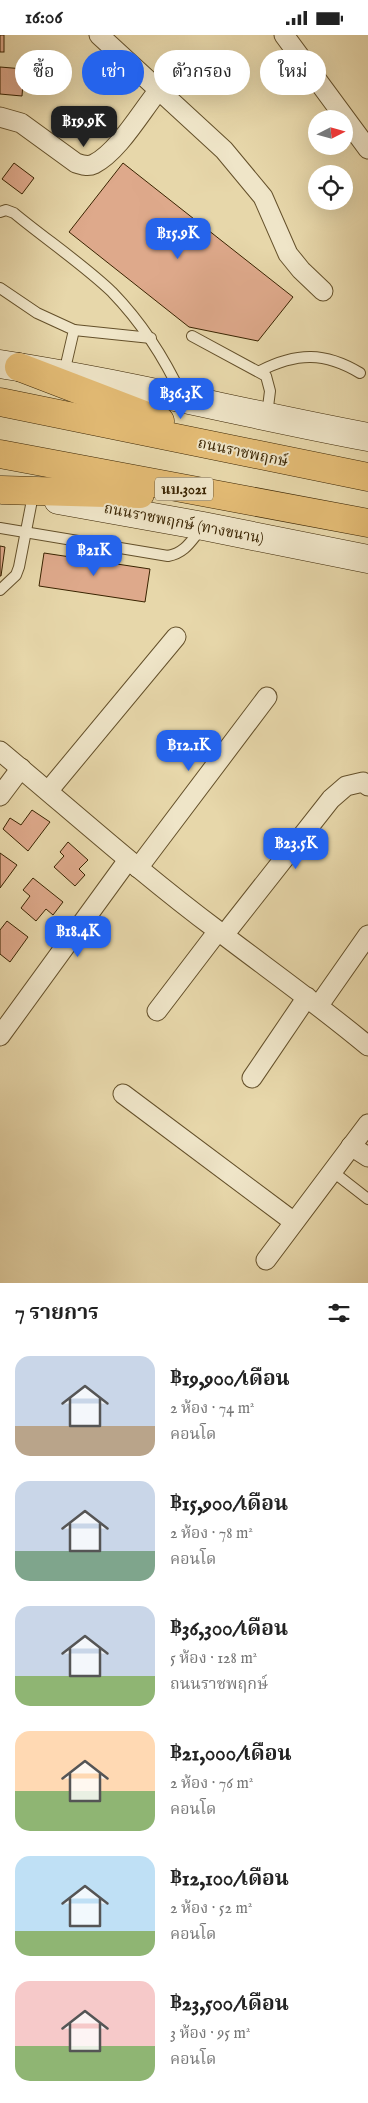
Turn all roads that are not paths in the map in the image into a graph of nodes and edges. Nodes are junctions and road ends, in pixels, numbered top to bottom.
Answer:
1 (99, 35) edge
2 (284, 35) edge
3 (154, 87) edge
4 (155, 95) edge
5 (162, 95) edge
6 (0, 117) edge
7 (368, 149) edge
8 (0, 212) edge
9 (0, 288) edge
10 (323, 291) dead end
11 (74, 330) junction
12 (192, 337) dead end
13 (151, 338) junction
14 (10, 365) edge
15 (260, 371) junction
16 (64, 373) junction
17 (360, 373) dead end
18 (184, 399) junction
19 (0, 402) edge
20 (266, 418) junction
21 (368, 437) edge
22 (235, 450) junction
23 (0, 454) edge
24 (368, 477) edge
25 (1, 490) edge
26 (33, 495) junction
27 (226, 497) junction
28 (368, 523) edge
29 (203, 526) junction
30 (0, 528) edge
31 (27, 533) junction
32 (368, 559) edge
33 (0, 590) edge
34 (176, 637) dead end
35 (267, 697) dead end
36 (0, 751) edge
37 (21, 768) junction
38 (368, 786) edge
39 (49, 791) junction
40 (0, 796) edge
41 (133, 864) junction
42 (221, 933) junction
43 (368, 935) edge
44 (313, 1001) junction
45 (157, 1011) dead end
46 (0, 1036) edge
47 (368, 1047) edge
48 (252, 1078) dead end
49 (123, 1094) dead end
50 (368, 1124) edge
51 (351, 1146) junction
52 (368, 1157) edge
53 (332, 1171) junction
54 (368, 1199) edge
55 (294, 1222) junction
56 (266, 1260) dead end

1 - 3 street
2 - 7 street
4 - 6 street
5 - 10 street
8 - 13 lane
9 - 11 lane
11 - 13 lane
11 - 16 lane
12 - 15 lane
13 - 18 lane
14 - 16 main road
14 - 22 main road
15 - 17 lane
15 - 20 lane
16 - 18 main road
18 - 20 main road
19 - 22 main road, ถนนราชพฤกษ์
20 - 21 main road
22 - 24 main road, ถนนราชพฤกษ์
23 - 27 main road, นบ.3021
25 - 26 main road, ถนนราชพฤกษ์ (ทางขนาน) / นบ.3021
25 - 27 main road
26 - 29 main road, ถนนราชพฤกษ์ (ทางขนาน) / นบ.3021
26 - 31 lane
27 - 28 main road, นบ.3021
29 - 31 lane
29 - 32 main road, ถนนราชพฤกษ์ (ทางขนาน) / นบ.3021
30 - 31 lane
31 - 33 lane
34 - 39 street
35 - 41 street
36 - 37 street
37 - 39 street
37 - 40 street
38 - 42 street
39 - 41 street
41 - 42 street
41 - 46 street
42 - 44 street
42 - 45 street
43 - 44 street
44 - 47 street
44 - 48 street
49 - 55 street
50 - 51 street
51 - 52 street
51 - 53 street
53 - 54 lane
53 - 55 street
55 - 56 street

